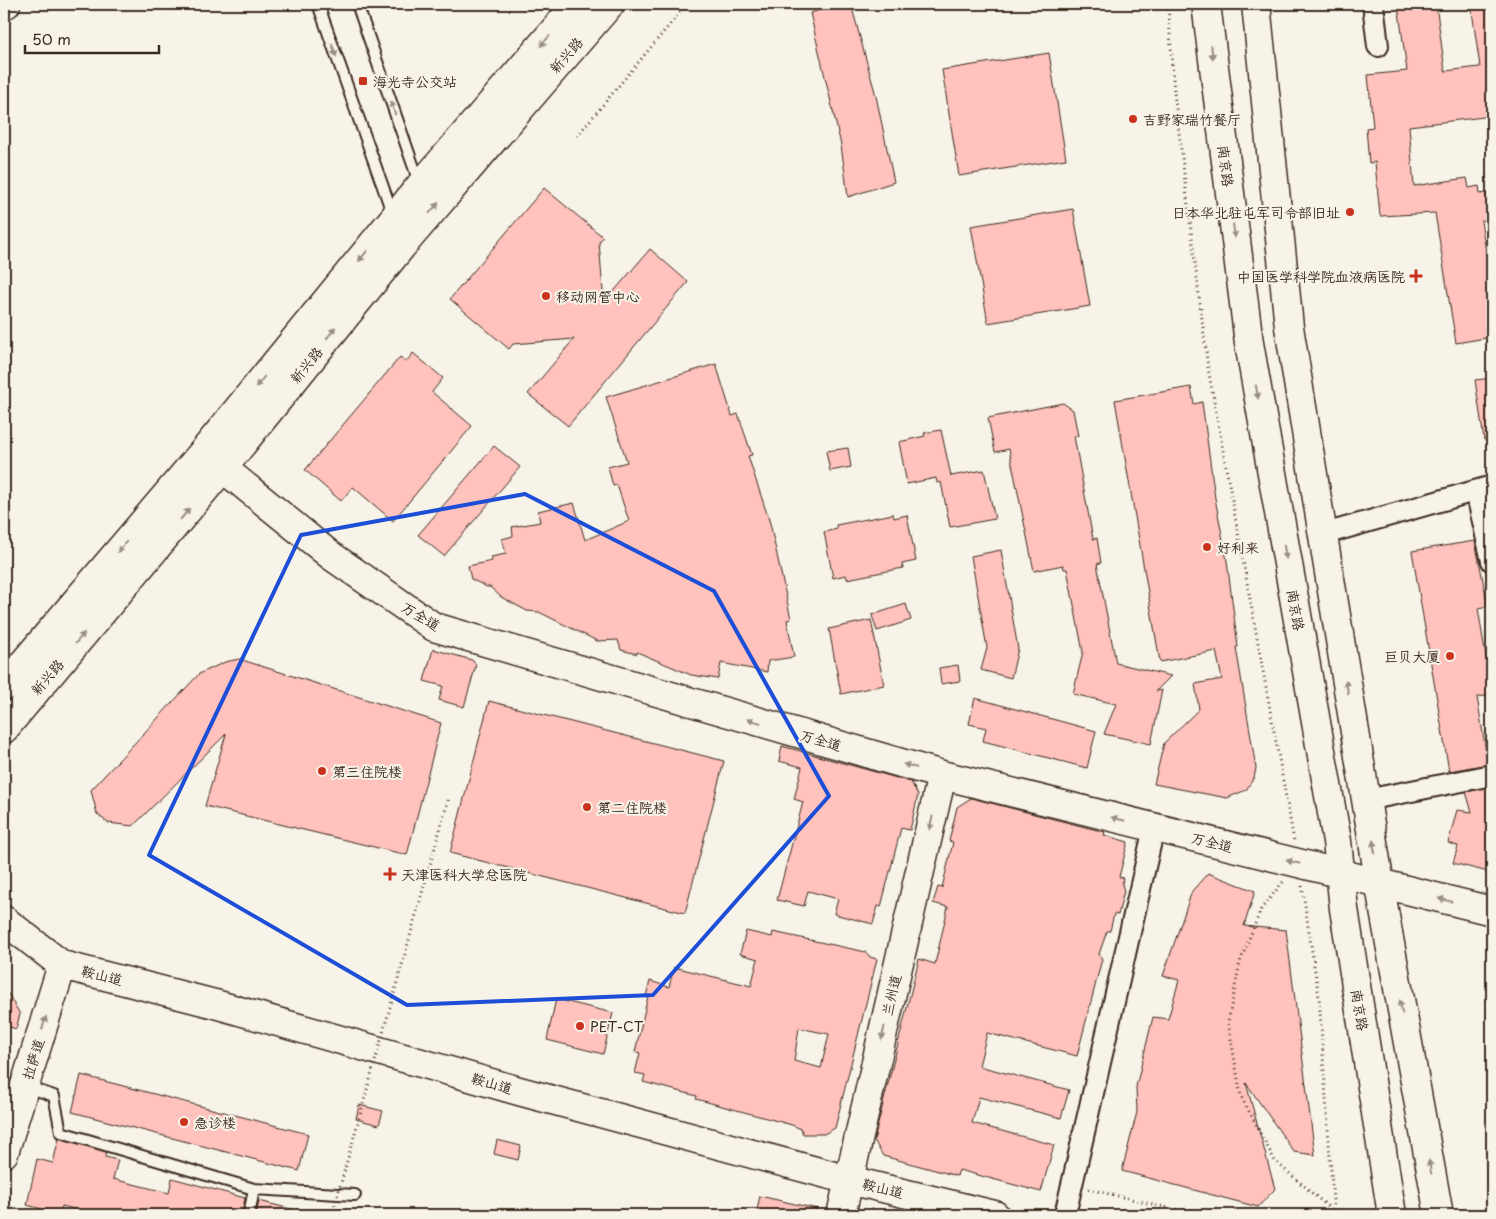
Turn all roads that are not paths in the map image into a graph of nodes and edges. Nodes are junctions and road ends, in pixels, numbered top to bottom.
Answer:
1 (318, 4) edge
2 (357, 4) edge
3 (577, 4) edge
4 (610, 4) edge
5 (1206, 4) edge
6 (1256, 4) edge
7 (1373, 4) edge
8 (1378, 46) dead end
9 (420, 186) junction
10 (394, 218) junction
11 (212, 460) junction
12 (1484, 488) edge
13 (1321, 535) junction
14 (1492, 561) edge
15 (4, 686) edge
16 (4, 729) edge
17 (1492, 775) edge
18 (942, 776) junction
19 (1366, 800) junction
20 (1154, 828) junction
21 (1340, 874) junction
22 (1380, 884) junction
23 (1492, 911) edge
24 (4, 920) edge
25 (4, 944) edge
26 (59, 972) junction
27 (24, 1086) junction
28 (4, 1153) edge
29 (254, 1189) junction
30 (355, 1195) dead end
31 (846, 1196) edge
32 (1391, 1213) edge
33 (249, 1215) edge
34 (929, 1215) edge
35 (995, 1215) edge
36 (1065, 1215) edge
37 (1438, 1215) edge

1 -> 10 lane
9 -> 2 lane
3 -> 9 main road
11 -> 4 main road, 新兴路
5 -> 21 main road, 南京路
6 - 13 main road
7 - 8 street
9 - 10 main road
10 -> 11 main road
11 -> 15 main road
16 -> 11 main road, 新兴路
18 -> 11 main road, 万全道
12 - 13 street
12 - 14 street
19 -> 13 main road
17 - 19 street
20 -> 18 main road, 万全道
18 -> 31 main road, 兰州道
22 -> 19 main road
21 -> 20 main road, 万全道
20 - 36 street
21 - 22 main road, 万全道
21 - 32 main road, 南京路
23 -> 22 main road, 万全道
37 -> 22 main road
24 - 26 main road, 鞍山道
25 - 26 main road, 鞍山道
27 -> 26 main road, 拉萨道
26 - 31 main road, 鞍山道
27 - 28 main road, 拉萨道
27 - 29 lane
29 - 30 lane
29 - 33 lane
31 - 34 main road, 鞍山道
31 - 35 main road, 鞍山道

